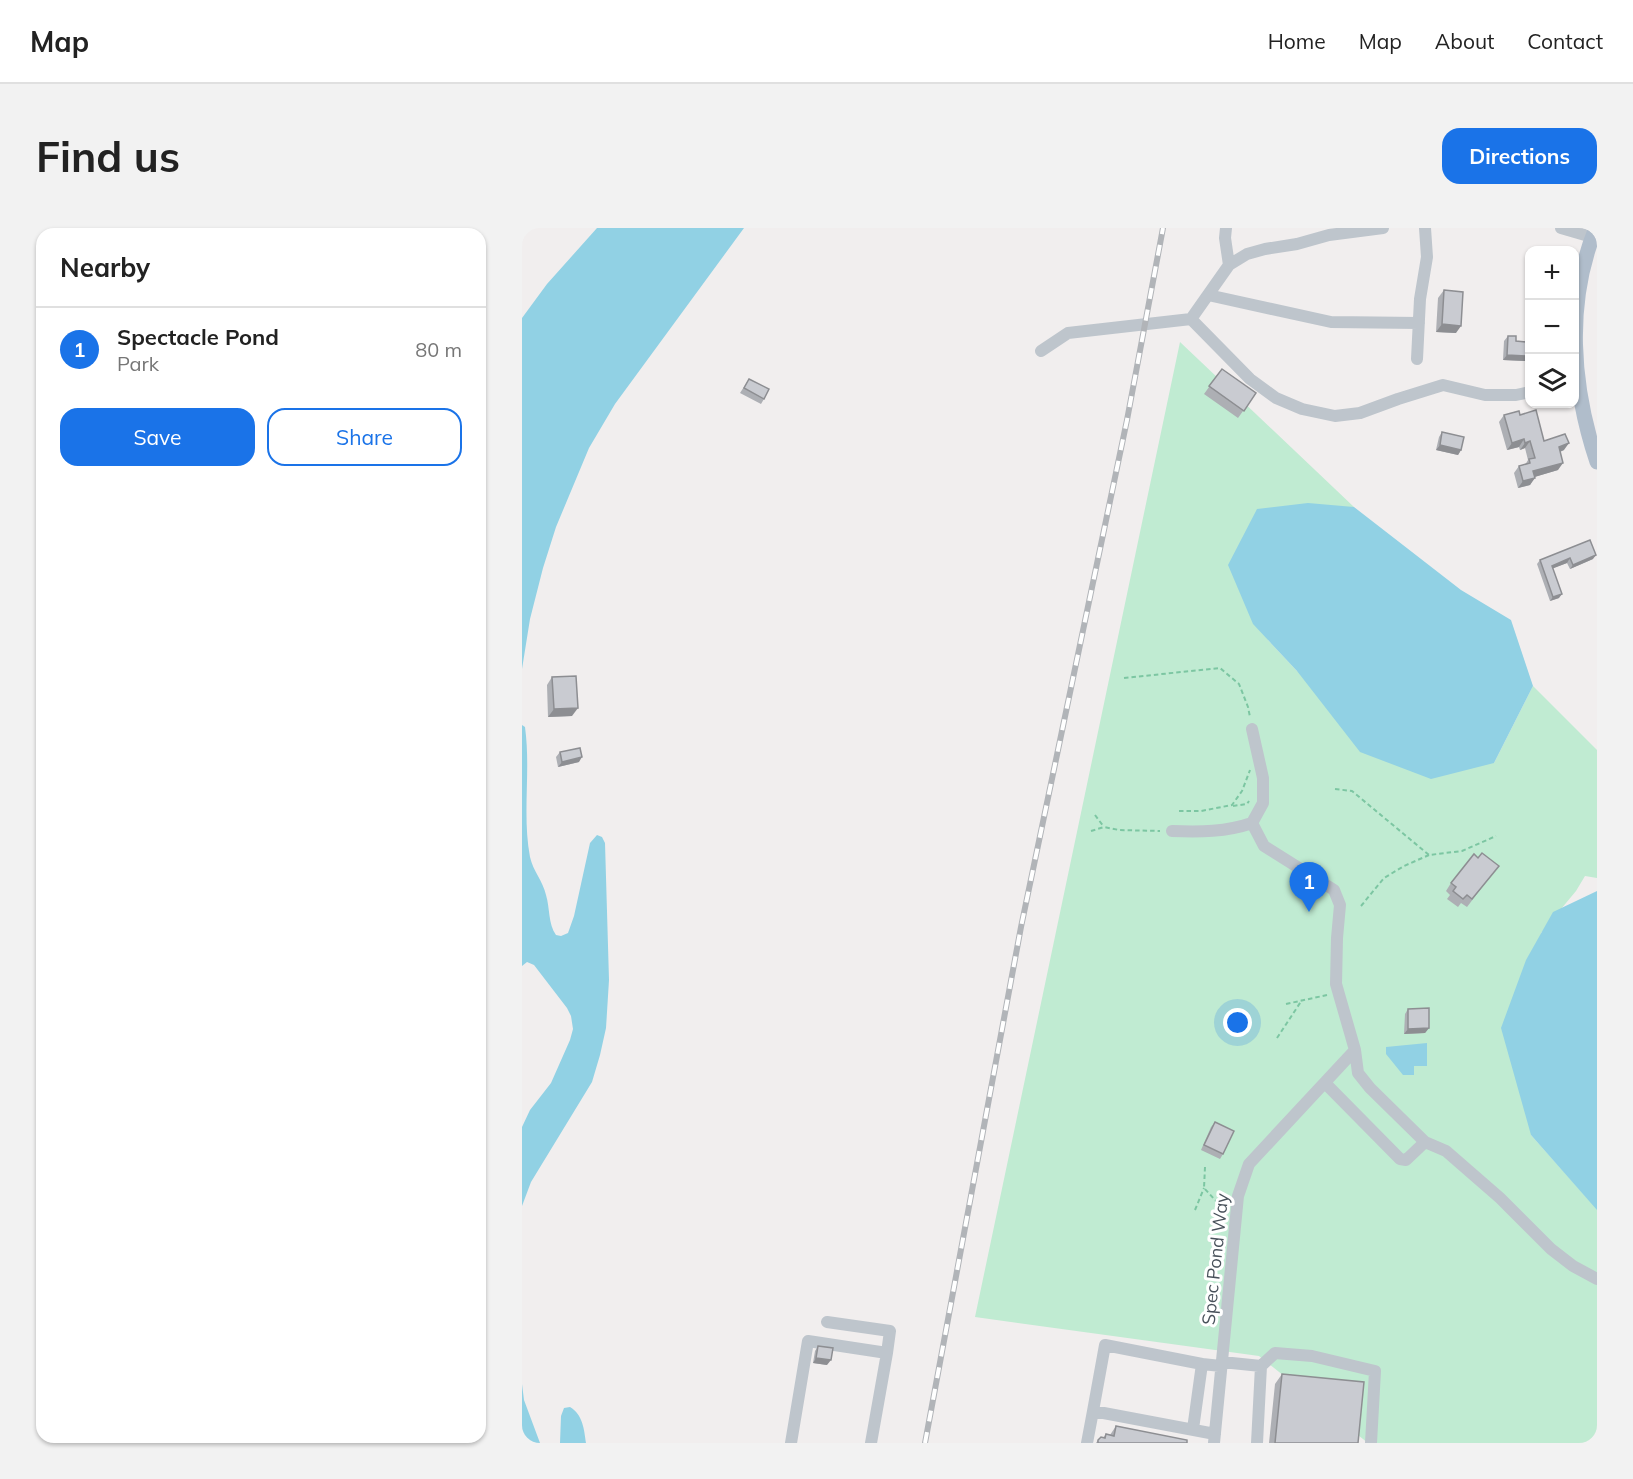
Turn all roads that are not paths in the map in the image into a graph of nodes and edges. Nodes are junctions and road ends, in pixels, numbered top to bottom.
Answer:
1 (1226, 228) edge
2 (1383, 228) edge
3 (1425, 228) edge
4 (1561, 228) edge
5 (1594, 233) edge
6 (1230, 265) junction
7 (1208, 295) junction
8 (1191, 319) junction
9 (1419, 323) junction
10 (1041, 351) dead end
11 (1575, 354) edge
12 (1417, 359) dead end
13 (1525, 393) edge
14 (1579, 396) edge
15 (1597, 462) edge
16 (1252, 729) road end
17 (1252, 823) junction
18 (1172, 831) road end
19 (1355, 1050) junction
20 (1325, 1083) junction
21 (1425, 1142) junction
22 (1597, 1280) edge
23 (827, 1322) dead end
24 (887, 1353) junction
25 (1221, 1364) junction
26 (1202, 1365) junction
27 (1261, 1366) junction
28 (1093, 1412) junction
29 (1193, 1430) junction
30 (1215, 1438) edge
31 (791, 1443) edge
32 (871, 1443) edge
33 (1087, 1443) edge
34 (1257, 1443) edge
35 (1371, 1443) edge

1 - 6 lane
2 - 6 lane
3 - 9 lane
4 - 5 lane
5 - 11 main road
6 - 7 lane
7 - 8 lane
7 - 9 lane
8 - 10 lane
8 - 13 lane
9 - 12 lane
14 - 15 main road
16 - 17 lane
17 - 18 lane
17 - 19 lane
19 - 20 lane, Spec Pond Way
19 - 21 lane
20 - 21 lane
20 - 25 lane, Spec Pond Way
21 - 22 lane
23 - 24 lane
24 - 31 lane
24 - 32 lane
25 - 26 lane
25 - 27 lane
25 - 30 lane, Spec Pond Way
26 - 28 lane
26 - 29 lane
27 - 34 lane
27 - 35 lane
28 - 29 lane
28 - 33 lane
29 - 30 lane

